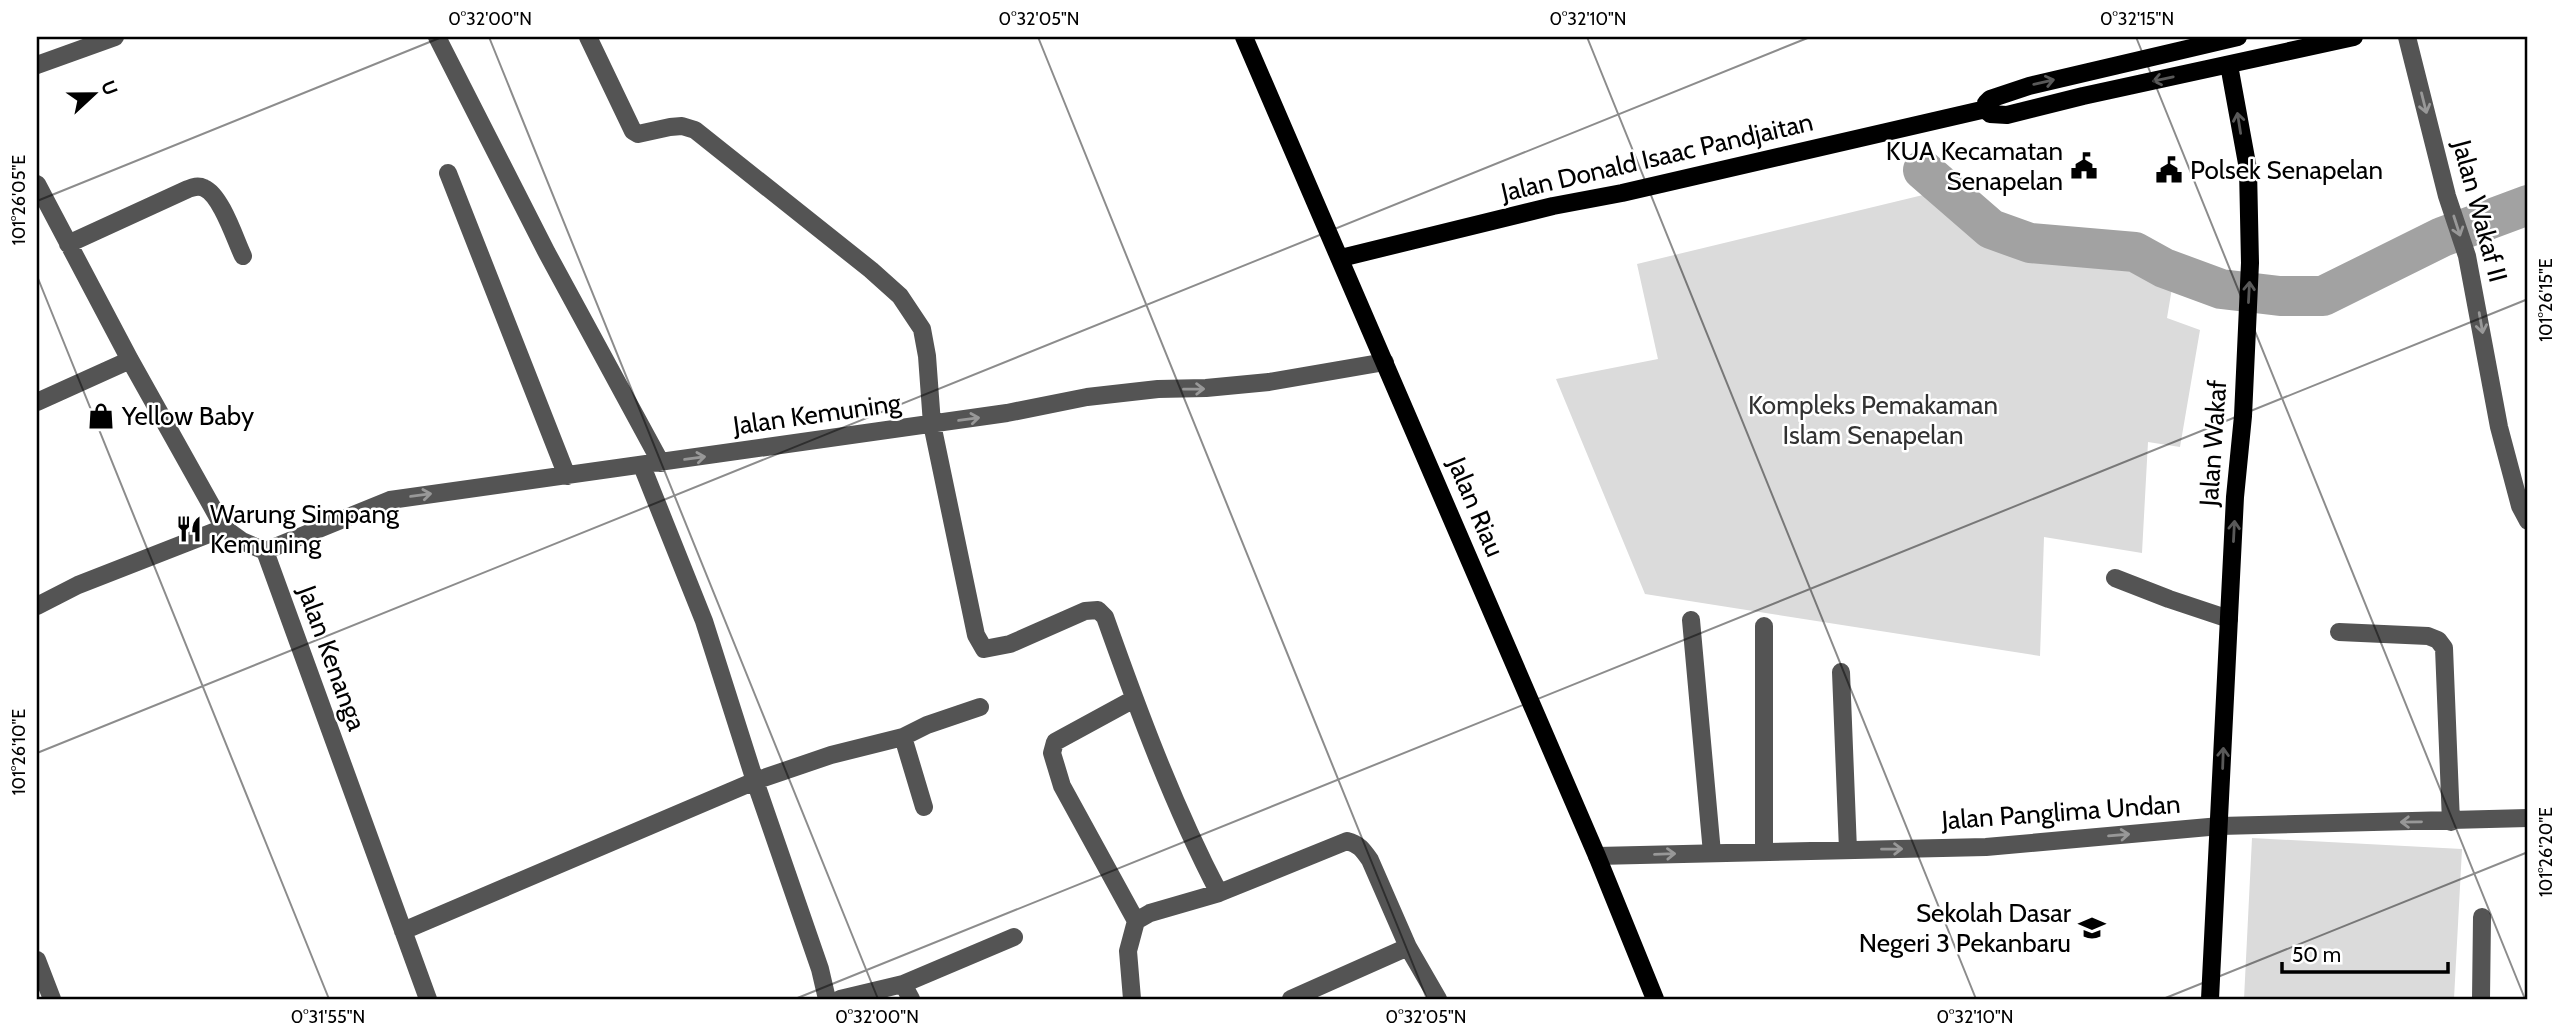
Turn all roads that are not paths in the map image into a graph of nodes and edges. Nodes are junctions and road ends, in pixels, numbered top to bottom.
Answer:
1 (115, 37) edge
2 (437, 37) edge
3 (589, 37) edge
4 (1244, 37) edge
5 (2238, 37) edge
6 (2354, 37) edge
7 (2407, 37) edge
8 (2205, 41) edge
9 (67, 45) edge
10 (37, 65) edge
11 (2230, 65) junction
12 (1986, 109) junction
13 (448, 173) dead end
14 (37, 184) edge
15 (68, 244) junction
16 (243, 256) dead end
17 (1341, 258) junction
18 (130, 360) junction
19 (1385, 362) junction
20 (37, 402) edge
21 (932, 424) junction
22 (661, 463) junction
23 (642, 466) junction
24 (567, 475) junction
25 (2528, 521) edge
26 (224, 528) junction
27 (265, 551) junction
28 (2115, 578) dead end
29 (37, 606) edge
30 (2229, 618) junction
31 (1691, 620) dead end
32 (1764, 626) dead end
33 (2339, 632) dead end
34 (1841, 672) dead end
35 (1134, 699) junction
36 (980, 707) dead end
37 (903, 737) junction
38 (755, 781) junction
39 (924, 807) dead end
40 (2528, 818) edge
41 (2451, 821) junction
42 (2220, 826) junction
43 (1848, 850) junction
44 (1764, 851) junction
45 (1712, 853) junction
46 (1597, 856) junction
47 (1219, 893) junction
48 (2482, 917) dead end
49 (1136, 921) junction
50 (403, 931) junction
51 (1014, 937) dead end
52 (1408, 947) junction
53 (37, 960) edge
54 (907, 992) edge
55 (52, 999) edge
56 (428, 999) edge
57 (827, 999) edge
58 (840, 999) edge
59 (1132, 999) edge
60 (1291, 999) edge
61 (1438, 999) edge
62 (1655, 999) edge
63 (2210, 999) edge
64 (2481, 999) edge

1 - 9 street
2 - 22 street
3 - 21 street
4 - 17 main road, Jalan Riau
5 - 8 main road, Jalan Donald Isaac Pandjaitan
6 - 11 main road, Jalan Donald Isaac Pandjaitan
7 -> 25 street, Jalan Wakaf II
12 -> 8 main road, Jalan Donald Isaac Pandjaitan
9 - 10 street
11 -> 12 main road, Jalan Donald Isaac Pandjaitan
30 -> 11 main road, Jalan Wakaf
12 - 17 main road, Jalan Donald Isaac Pandjaitan
13 - 24 street
14 - 15 street
15 - 16 street
15 - 18 street
17 - 19 main road, Jalan Riau
18 - 20 street
18 - 26 street
21 -> 19 street, Jalan Kemuning
19 - 46 main road, Jalan Riau
22 -> 21 street, Jalan Kemuning
21 - 35 street
22 - 23 street, Jalan Kemuning
23 - 24 street, Jalan Kemuning
23 - 38 street
27 -> 24 street, Jalan Kemuning
26 - 27 street
26 - 29 street
27 - 50 street, Jalan Kenanga
28 - 30 street
42 -> 30 main road, Jalan Wakaf
31 - 45 street
32 - 44 street
33 - 41 street
34 - 43 street
35 - 47 street
35 - 49 street
36 - 37 street
37 - 38 street
37 - 39 street
38 - 50 street
38 - 57 street
40 - 41 street, Jalan Panglima Undan
41 -> 42 street, Jalan Panglima Undan
43 -> 42 street, Jalan Panglima Undan
42 - 63 main road, Jalan Wakaf
43 - 44 street, Jalan Panglima Undan
44 - 45 street, Jalan Panglima Undan
46 -> 45 street, Jalan Panglima Undan
46 - 62 main road, Jalan Riau
47 - 49 street
47 - 52 street
48 - 64 street
49 - 59 street
50 - 56 street, Jalan Kenanga
51 - 54 street
52 - 60 street
52 - 61 street
53 - 55 street
54 - 58 street

